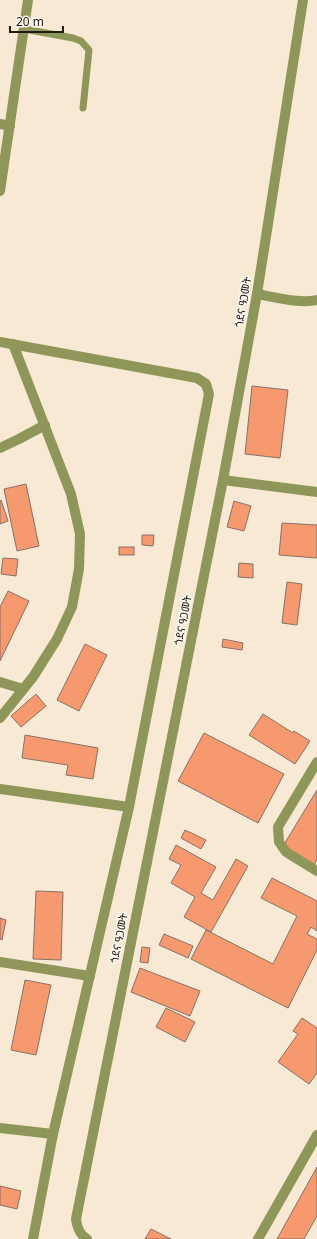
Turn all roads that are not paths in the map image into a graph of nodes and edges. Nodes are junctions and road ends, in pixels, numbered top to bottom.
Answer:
1 (28, 0) edge
2 (303, 0) edge
3 (24, 29) junction
4 (83, 108) dead end
5 (5, 125) edge
6 (3, 148) edge
7 (1, 176) edge
8 (0, 191) edge
9 (257, 294) junction
10 (317, 300) edge
11 (0, 342) edge
12 (13, 344) junction
13 (45, 425) junction
14 (0, 448) edge
15 (223, 480) junction
16 (317, 492) edge
17 (0, 682) edge
18 (23, 689) junction
19 (0, 718) edge
20 (317, 762) edge
21 (0, 789) edge
22 (129, 807) junction
23 (317, 871) edge
24 (0, 962) edge
25 (90, 976) junction
26 (0, 1128) edge
27 (53, 1134) junction
28 (317, 1135) edge
29 (33, 1239) edge
30 (87, 1239) edge
31 (258, 1239) edge

1 - 3 street
2 - 9 street, ጎደና ዓጋመት
3 - 4 lane
3 - 5 street
5 - 6 street
6 - 7 street
7 - 8 street
9 - 10 street
9 - 15 street, ጎደና ዓጋመት
11 - 12 street
12 - 13 street
12 - 22 street
13 - 14 street
13 - 18 street
15 - 16 street
15 - 30 street, ጎደና ዓጋመት
17 - 18 street
18 - 19 street
20 - 23 street
21 - 22 street
22 - 25 street
24 - 25 street
25 - 27 street
26 - 27 street
27 - 29 street
28 - 31 street

